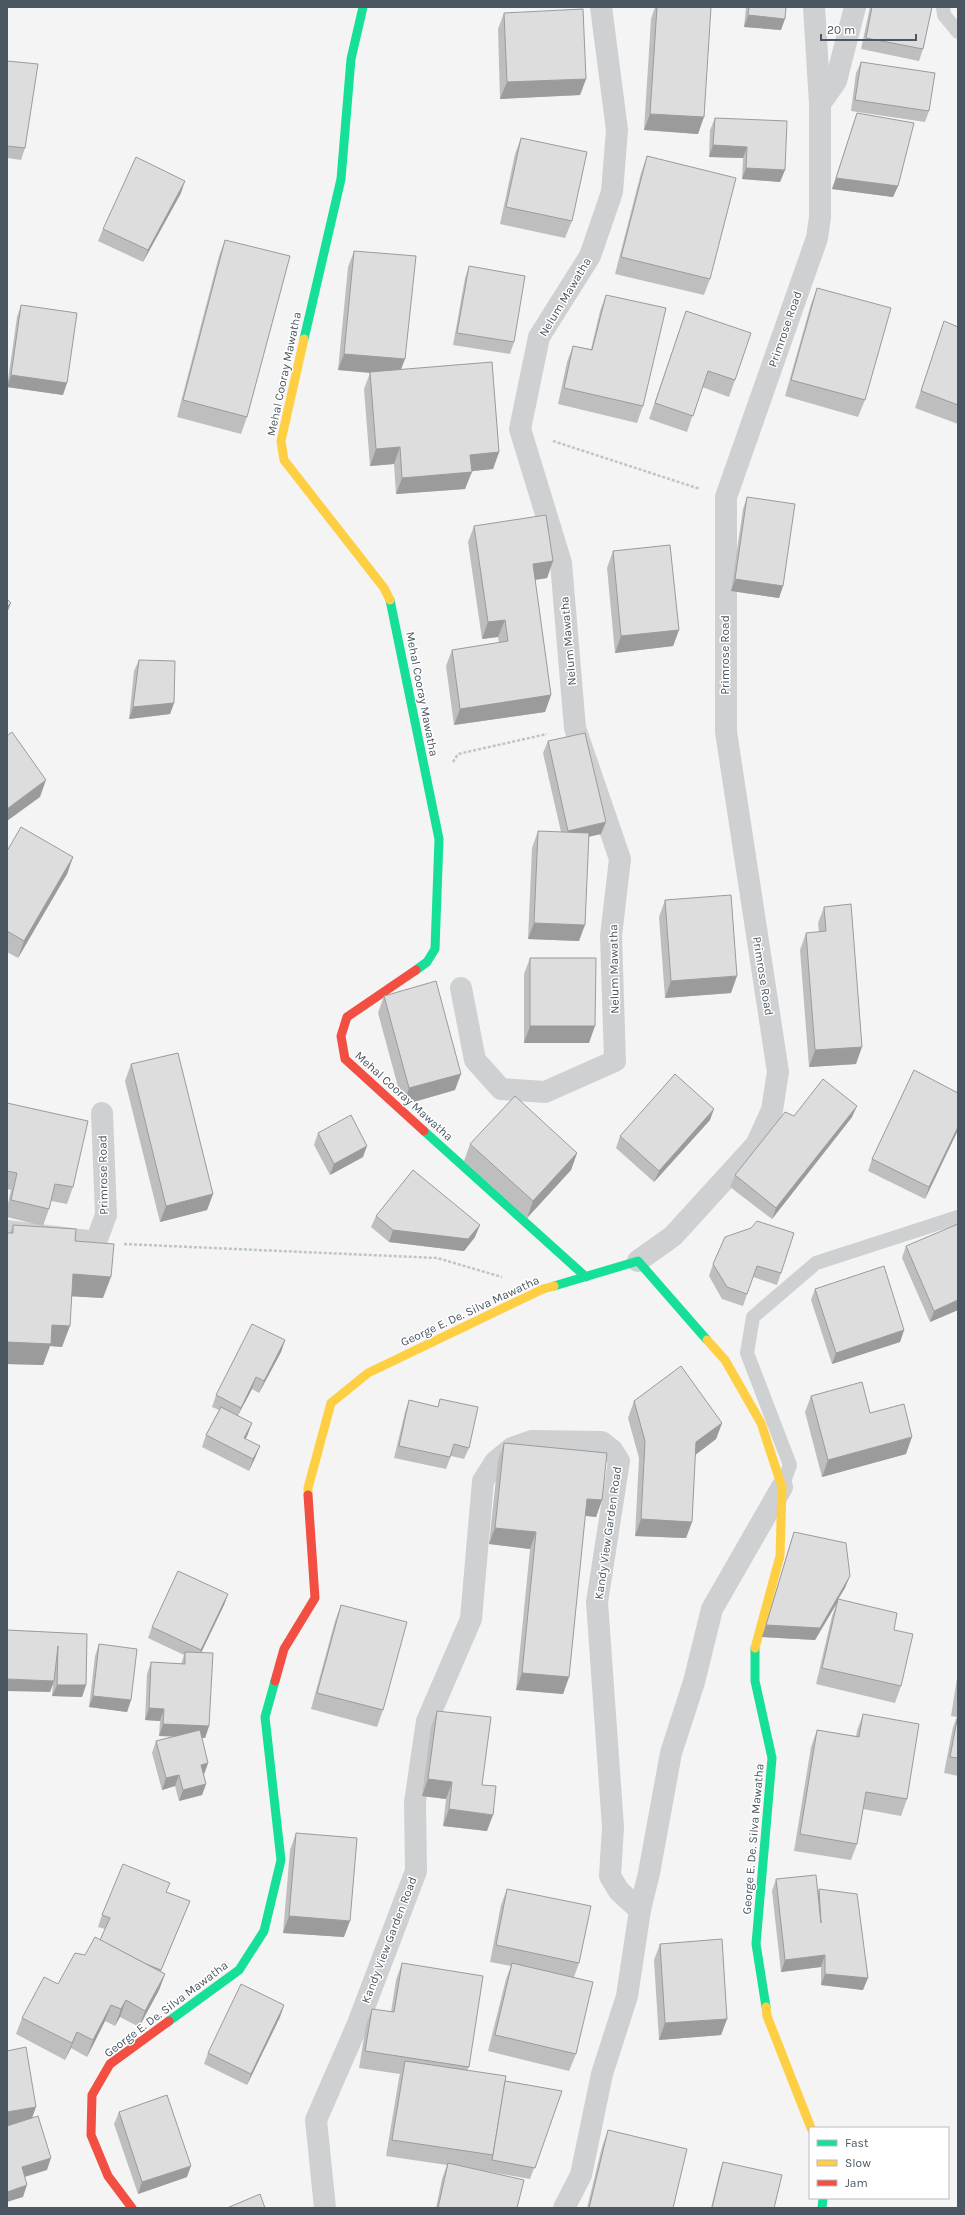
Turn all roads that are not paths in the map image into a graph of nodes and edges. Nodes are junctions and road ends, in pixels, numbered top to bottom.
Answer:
1 (364, 7) edge
2 (601, 7) edge
3 (814, 7) edge
4 (855, 7) edge
5 (943, 7) edge
6 (958, 32) edge
7 (820, 104) junction
8 (461, 988) dead end
9 (102, 1113) dead end
10 (958, 1217) edge
11 (7, 1231) edge
12 (638, 1261) junction
13 (586, 1277) junction
14 (782, 1488) junction
15 (640, 1910) junction
16 (811, 2127) edge
17 (132, 2208) edge
18 (325, 2208) edge
19 (564, 2208) edge

1 - 13 street, Mehal Cooray Mawatha
2 - 8 street, Nelum Mawatha
3 - 7 street, Primrose Road
4 - 7 street
5 - 6 lane
7 - 12 street, Primrose Road
9 - 11 street, Primrose Road
10 - 14 lane
12 - 13 street, George E. De. Silva Mawatha
12 - 14 street, George E. De. Silva Mawatha
13 - 17 street, George E. De. Silva Mawatha
14 - 15 street
14 - 16 street, George E. De. Silva Mawatha
15 - 18 street, Kandy View Garden Road
15 - 19 street

